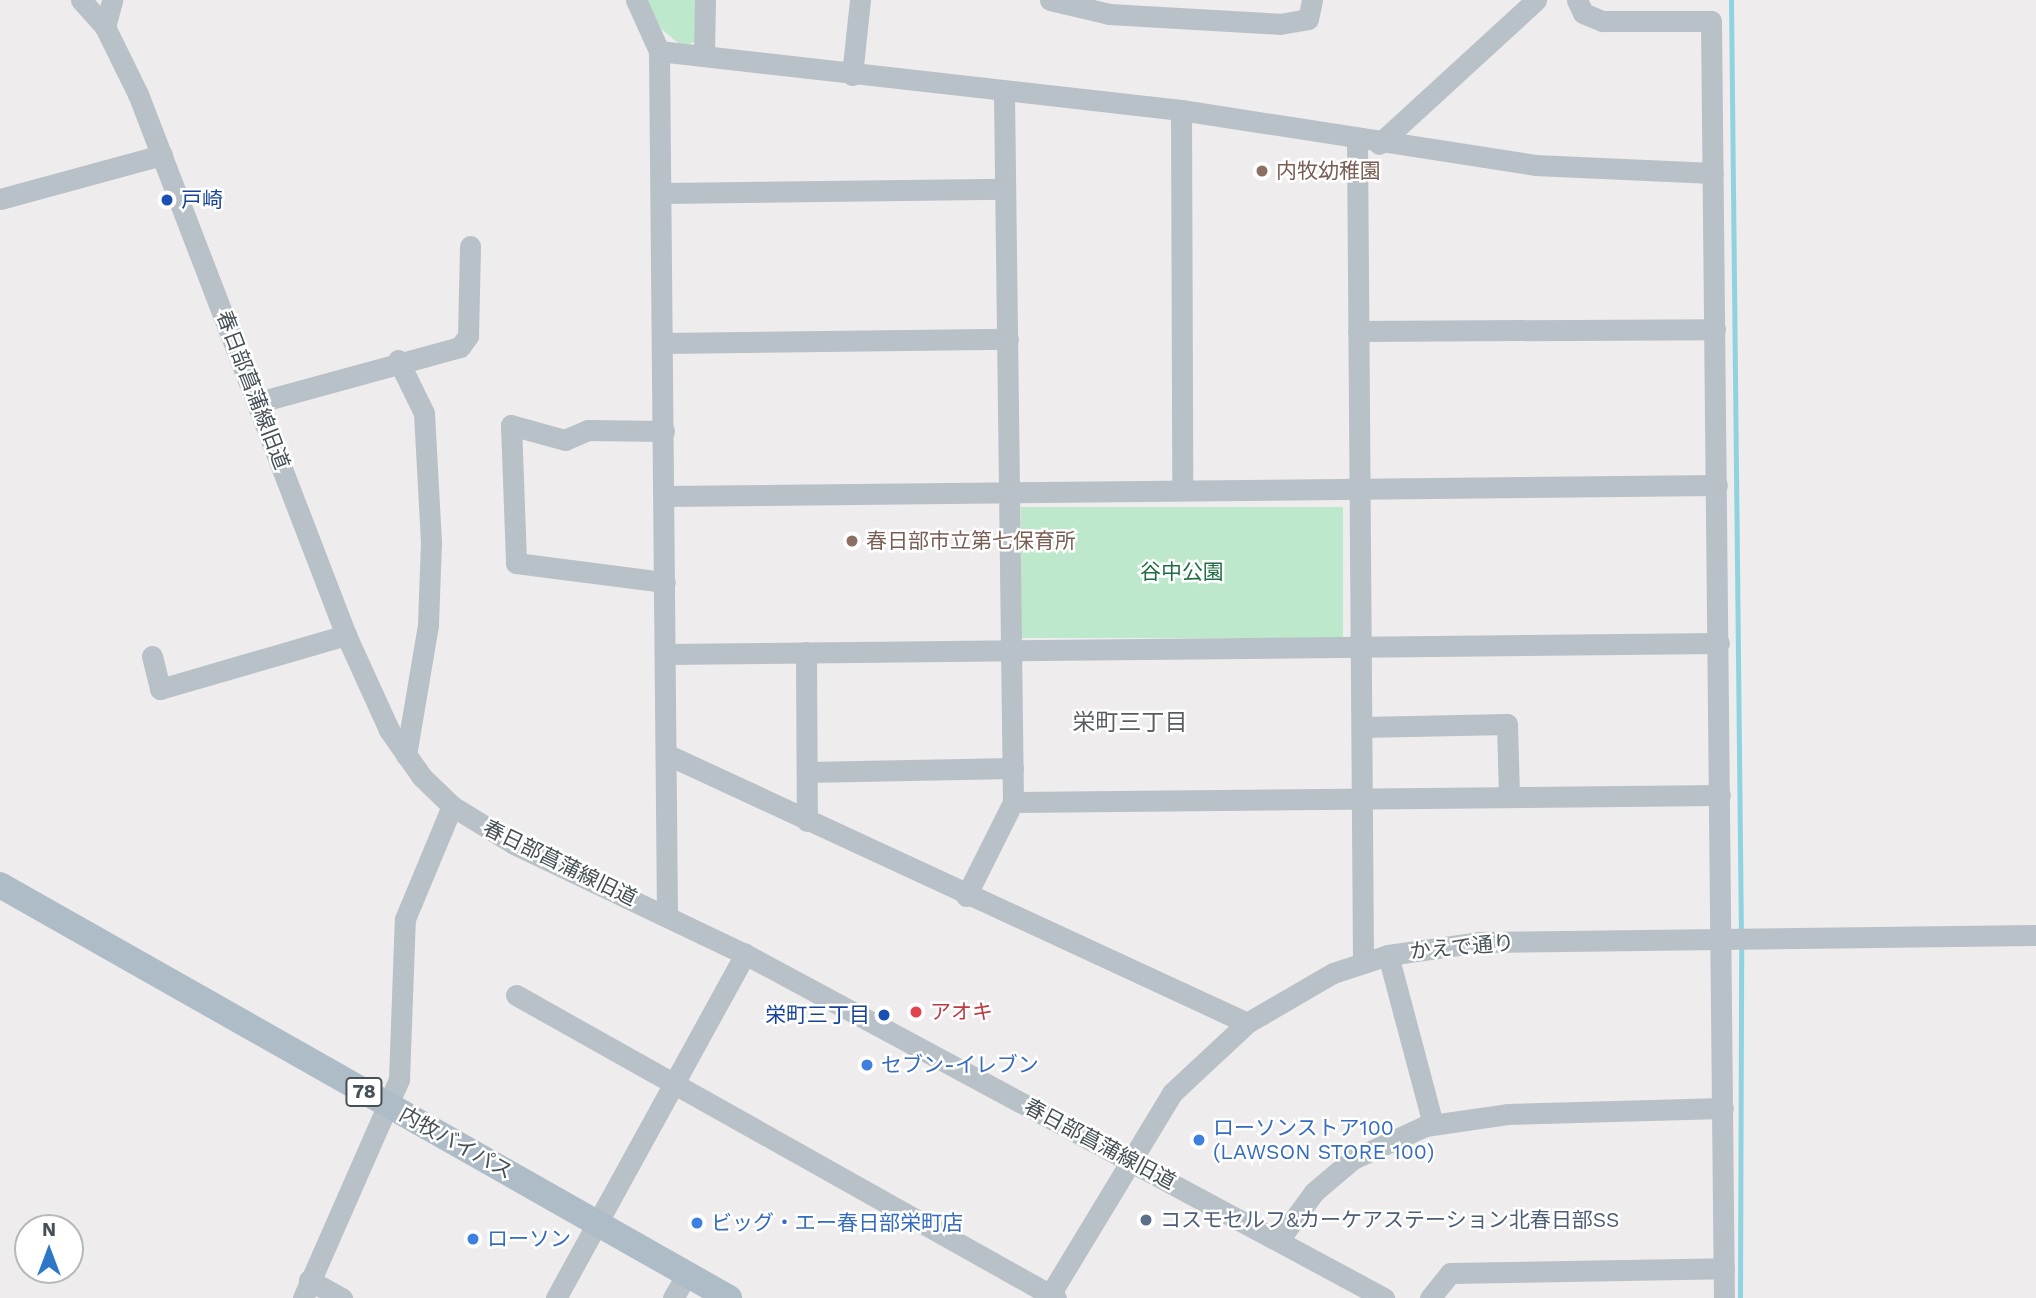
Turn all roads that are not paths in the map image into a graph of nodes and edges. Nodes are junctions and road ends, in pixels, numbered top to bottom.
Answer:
1 (81, 0) edge
2 (112, 0) edge
3 (636, 0) edge
4 (705, 0) edge
5 (860, 0) edge
6 (1050, 0) edge
7 (1312, 0) edge
8 (1536, 0) edge
9 (1577, 0) edge
10 (105, 27) junction
11 (659, 51) junction
12 (704, 55) junction
13 (852, 75) junction
14 (1004, 92) junction
15 (1181, 110) junction
16 (1357, 139) junction
17 (1379, 144) junction
18 (162, 155) junction
19 (1713, 173) junction
20 (1005, 189) junction
21 (663, 193) junction
22 (0, 199) edge
23 (470, 246) dead end
24 (1715, 330) junction
25 (1357, 331) junction
26 (1008, 339) junction
27 (664, 343) junction
28 (398, 360) junction
29 (259, 402) junction
30 (664, 431) junction
31 (1717, 485) junction
32 (1359, 488) junction
33 (1182, 491) junction
34 (1010, 493) junction
35 (665, 496) junction
36 (665, 582) junction
37 (346, 635) junction
38 (1718, 643) junction
39 (1362, 648) junction
40 (1012, 649) junction
41 (806, 652) junction
42 (665, 654) junction
43 (152, 656) dead end
44 (1363, 727) junction
45 (666, 754) junction
46 (406, 755) junction
47 (1013, 768) junction
48 (807, 772) junction
49 (1363, 795) junction
50 (1509, 795) junction
51 (1720, 795) junction
52 (1013, 802) junction
53 (452, 806) junction
54 (807, 821) junction
55 (0, 885) edge
56 (967, 896) junction
57 (667, 915) junction
58 (2036, 935) edge
59 (1722, 939) junction
60 (746, 954) junction
61 (1388, 955) junction
62 (1363, 962) junction
63 (516, 995) dead end
64 (1247, 1023) junction
65 (674, 1083) junction
66 (391, 1107) junction
67 (1723, 1108) junction
68 (1433, 1124) junction
69 (1128, 1159) junction
70 (596, 1223) junction
71 (1279, 1240) junction
72 (1724, 1268) junction
73 (687, 1274) junction
74 (306, 1289) edge
75 (1051, 1297) edge
76 (342, 1298) edge
77 (556, 1298) edge
78 (673, 1298) edge
79 (729, 1298) edge
80 (1384, 1298) edge
81 (1430, 1298) edge
82 (1724, 1298) edge

1 - 10 street, 春日部菖蒲線旧道
2 - 10 street
3 - 11 street
4 - 12 street
5 - 13 street
6 - 7 street
8 - 17 street
9 - 19 street
10 - 18 street, 春日部菖蒲線旧道
11 - 12 street
11 - 21 street
12 - 13 street
13 - 14 street
14 - 15 street
14 - 20 street
15 - 16 street
15 - 33 street
16 - 17 street
16 - 25 street
17 - 19 street
18 - 22 street
18 - 29 street, 春日部菖蒲線旧道
19 - 24 street
20 - 21 street
20 - 26 street
21 - 27 street
23 - 28 street
24 - 25 street
24 - 31 street
25 - 32 street
26 - 27 street
26 - 34 street
27 - 30 street
28 - 29 street
28 - 46 street
29 - 37 street, 春日部菖蒲線旧道
30 - 35 street
30 - 36 street
31 - 32 street
31 - 38 street
32 - 33 street
32 - 39 street
33 - 34 street
34 - 35 street
34 - 40 street
35 - 36 street
36 - 42 street
37 - 43 street
37 - 46 street, 春日部菖蒲線旧道
38 - 39 street
38 - 51 street
39 - 40 street
39 - 44 street
40 - 41 street
40 - 47 street
41 - 42 street
41 - 48 street
42 - 45 street
44 - 49 street
44 - 50 street
45 - 54 street
45 - 57 street
46 - 53 street, 春日部菖蒲線旧道
47 - 48 street
47 - 52 street
48 - 54 street
49 - 50 street
49 - 52 street
49 - 62 street
50 - 51 street
51 - 59 street
52 - 56 street
53 - 57 street, 春日部菖蒲線旧道
53 - 66 street
54 - 56 street
55 - 66 main road, 内牧バイパス / 78
56 - 64 street
57 - 60 street, 春日部菖蒲線旧道
58 - 59 street, かえで通り
59 - 61 street, かえで通り
59 - 67 street
60 - 65 street
60 - 69 street, 春日部菖蒲線旧道
61 - 62 street, かえで通り
61 - 68 street
62 - 64 street, かえで通り
63 - 65 street
64 - 69 street, かえで通り
65 - 70 street
65 - 75 street
66 - 70 main road, 内牧バイパス / 78
66 - 74 street
67 - 68 street
67 - 72 street
68 - 71 street
69 - 71 street, 春日部菖蒲線旧道
69 - 75 street, かえで通り
70 - 73 main road, 内牧バイパス / 78
70 - 77 street
71 - 80 street, 春日部菖蒲線旧道
72 - 81 street
72 - 82 street
73 - 78 street
73 - 79 main road, 内牧バイパス / 78
74 - 76 street

